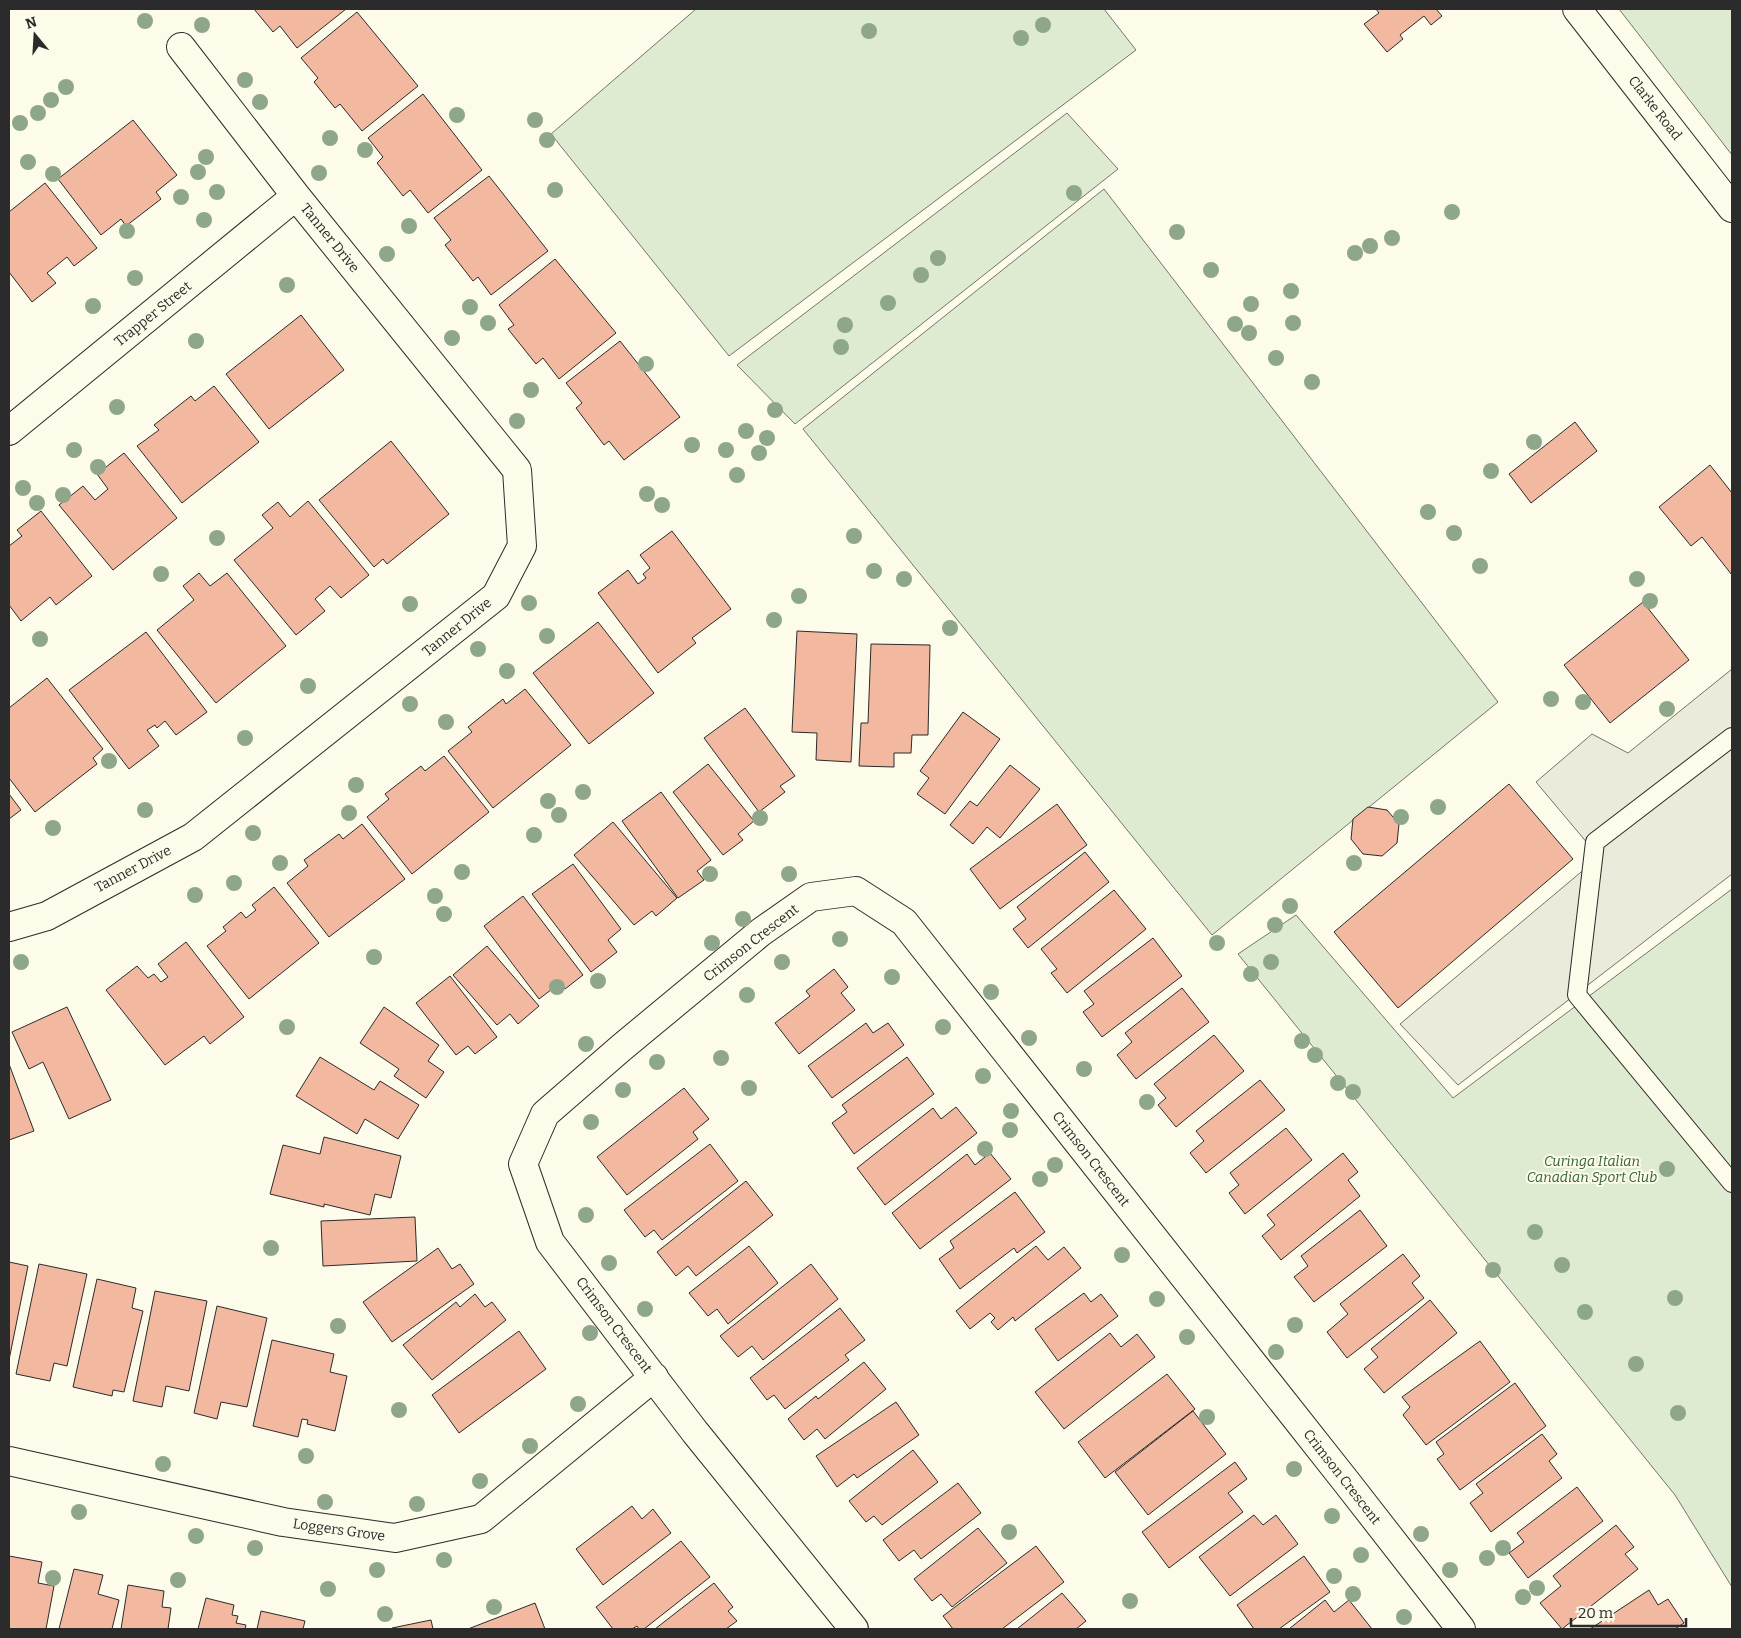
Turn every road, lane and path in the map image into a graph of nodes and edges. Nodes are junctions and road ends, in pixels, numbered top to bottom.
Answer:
1 (1577, 9) edge
2 (181, 47) dead end
3 (296, 196) junction
4 (1732, 208) edge
5 (9, 431) edge
6 (1732, 738) edge
7 (9, 927) edge
8 (1732, 1184) edge
9 (654, 1378) junction
10 (9, 1461) edge
11 (854, 1629) edge
12 (1461, 1629) edge

1 - 4 street, Clarke Road
2 - 3 street, Tanner Drive
3 - 5 street, Trapper Street
3 - 7 street, Tanner Drive
6 - 8 lane
9 - 10 street, Loggers Grove
9 - 11 street, Crimson Crescent
9 - 12 street, Crimson Crescent

